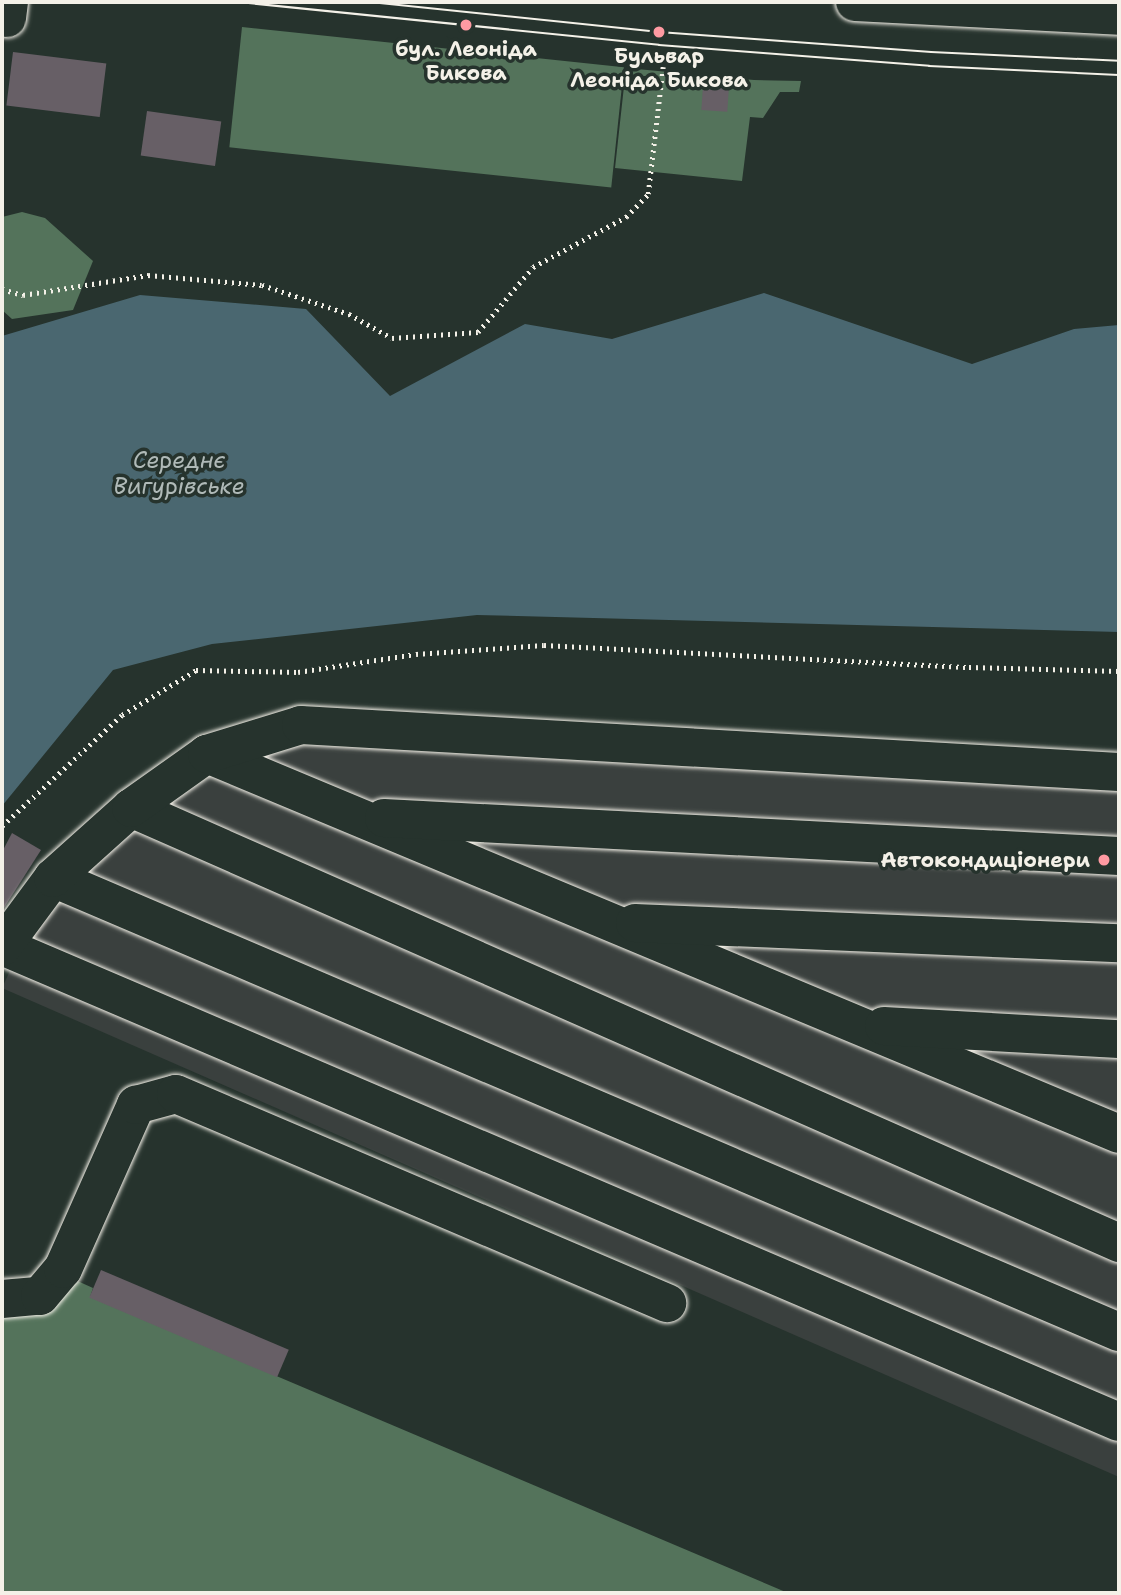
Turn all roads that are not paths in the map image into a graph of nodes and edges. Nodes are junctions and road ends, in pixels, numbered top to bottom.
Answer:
1 (855, 2) edge
2 (947, 4) edge
3 (1119, 16) edge
4 (207, 754) junction
5 (1119, 772) edge
6 (131, 808) junction
7 (355, 816) junction
8 (1119, 856) edge
9 (53, 877) junction
10 (610, 922) junction
11 (1119, 943) edge
12 (2, 946) edge
13 (856, 1025) junction
14 (1119, 1039) edge
15 (1119, 1134) edge
16 (1119, 1243) edge
17 (2, 1300) edge
18 (667, 1303) dead end
19 (1119, 1332) edge
20 (1119, 1422) edge

1 - 2 street
2 - 3 street
4 - 5 street
4 - 6 street
4 - 7 street
6 - 9 street
6 - 16 street
7 - 8 street
7 - 10 street
9 - 12 street
9 - 19 street
10 - 11 street
10 - 13 street
12 - 20 street
13 - 14 street
13 - 15 street
17 - 18 street

